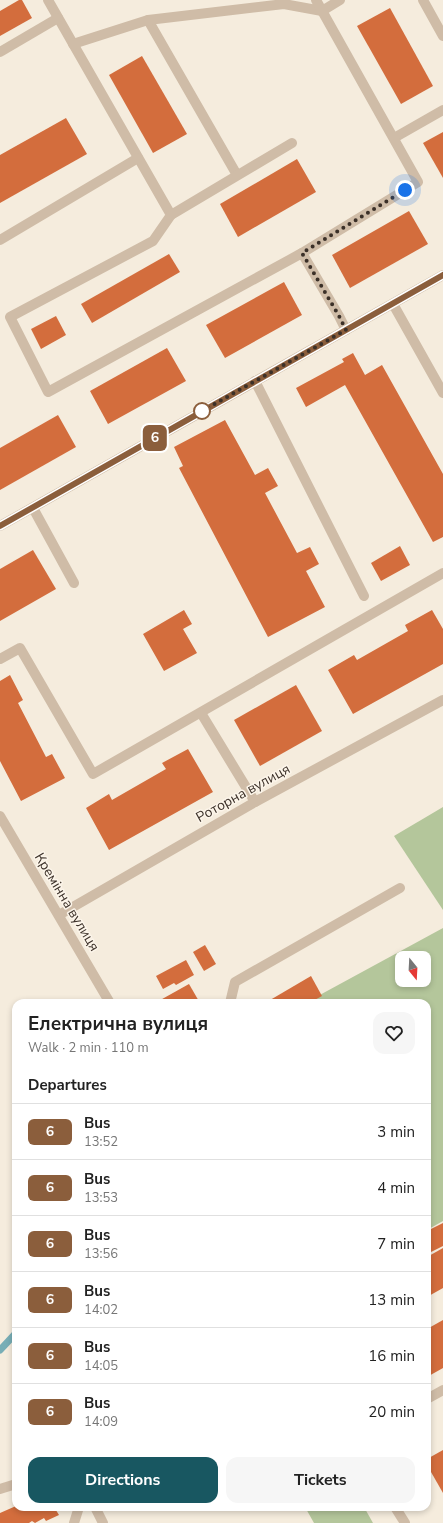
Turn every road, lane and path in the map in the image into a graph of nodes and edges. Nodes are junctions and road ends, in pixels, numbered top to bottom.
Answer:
1 (48, 0) edge
2 (316, 0) edge
3 (340, 0) edge
4 (423, 0) edge
5 (322, 11) junction
6 (58, 18) junction
7 (148, 20) junction
8 (443, 36) edge
9 (72, 44) junction
10 (0, 52) edge
11 (443, 110) edge
12 (394, 138) junction
13 (292, 143) dead end
14 (138, 158) junction
15 (237, 175) junction
16 (171, 215) junction
17 (0, 240) edge
18 (302, 253) junction
19 (443, 276) edge
20 (393, 304) junction
21 (346, 330) junction
22 (255, 381) junction
23 (443, 393) edge
24 (33, 508) junction
25 (0, 526) edge
26 (443, 573) edge
27 (74, 583) dead end
28 (364, 596) dead end
29 (0, 659) edge
30 (443, 700) edge
31 (201, 713) junction
32 (255, 802) junction
33 (0, 816) edge
34 (400, 888) dead end
35 (59, 915) junction
36 (108, 999) edge
37 (231, 999) edge
38 (443, 1390) edge
39 (431, 1397) edge
40 (12, 1485) edge
41 (0, 1489) edge
42 (78, 1511) edge
43 (97, 1511) edge
44 (398, 1511) edge
45 (74, 1523) edge
46 (102, 1523) edge
47 (405, 1523) edge

1 - 6 street
2 - 5 street
3 - 5 street
4 - 8 street
5 - 7 street
5 - 12 street
6 - 9 street
6 - 10 street
7 - 9 street
7 - 15 street
9 - 14 street
11 - 12 street
12 - 18 street
13 - 15 street
14 - 16 street
14 - 17 street
15 - 16 street
16 - 18 street
18 - 21 street
19 - 20 street
20 - 21 street
20 - 23 street
21 - 22 street
22 - 24 street
22 - 28 street
24 - 25 street
24 - 27 street
26 - 31 street
29 - 31 street
30 - 32 street, Роторна вулиця
31 - 32 street
32 - 35 street, Роторна вулиця
33 - 35 street, Кремінна вулиця
34 - 37 street
35 - 36 street, Кремінна вулиця
38 - 39 street
40 - 41 street
42 - 45 street
43 - 46 street
44 - 47 street

